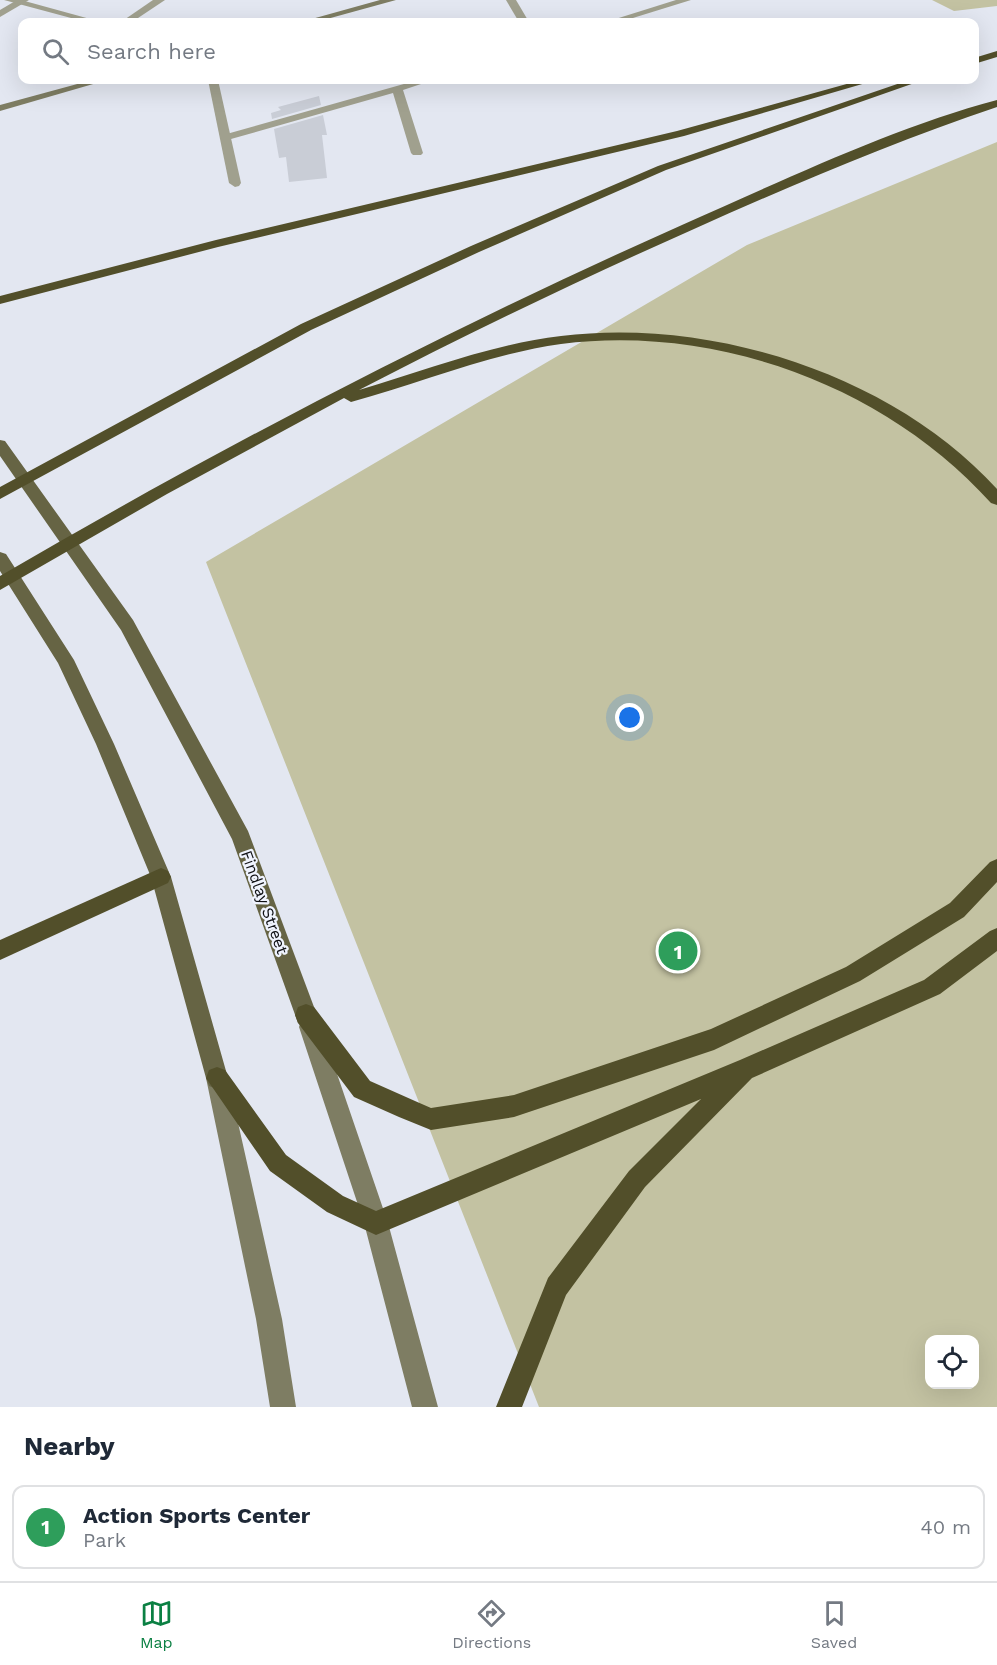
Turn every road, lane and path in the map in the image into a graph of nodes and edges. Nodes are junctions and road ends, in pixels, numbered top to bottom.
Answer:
1 (9, 0) edge
2 (160, 0) edge
3 (391, 0) edge
4 (512, 0) edge
5 (686, 0) edge
6 (22, 1) edge
7 (0, 14) edge
8 (82, 18) edge
9 (132, 18) edge
10 (321, 18) edge
11 (523, 18) edge
12 (625, 18) edge
13 (997, 49) edge
14 (979, 51) edge
15 (997, 54) edge
16 (979, 60) edge
17 (87, 84) edge
18 (214, 84) edge
19 (414, 84) edge
20 (857, 84) edge
21 (906, 84) edge
22 (397, 89) junction
23 (997, 103) edge
24 (0, 108) edge
25 (227, 137) junction
26 (417, 153) dead end
27 (235, 183) dead end
28 (146, 261) junction
29 (0, 300) edge
30 (0, 312) edge
31 (318, 406) junction
32 (0, 445) edge
33 (0, 494) edge
34 (997, 499) edge
35 (0, 558) edge
36 (0, 584) edge
37 (997, 868) edge
38 (161, 877) junction
39 (997, 938) edge
40 (0, 950) edge
41 (306, 1015) junction
42 (748, 1068) junction
43 (217, 1078) junction
44 (376, 1223) junction
45 (283, 1407) edge
46 (425, 1407) edge
47 (509, 1407) edge

1 - 6 street
2 - 9 street
3 - 10 main road
4 - 11 street
5 - 12 street
6 - 7 street
6 - 8 street
13 - 14 highway
15 - 16 highway
17 - 24 main road
18 - 25 street
19 - 22 street
20 - 28 highway
21 - 33 highway
22 - 25 street
22 - 26 street
23 - 31 highway
25 - 27 street
28 - 29 highway
28 - 30 highway
31 - 34 highway
31 - 36 highway
32 - 41 main road, Findlay Street
35 - 38 main road
37 - 41 highway
38 - 40 highway
38 - 43 main road
39 - 42 highway
41 - 44 main road, Findlay Street
42 - 44 highway
42 - 47 highway
43 - 44 highway
43 - 45 main road
44 - 46 main road, Findlay Street

